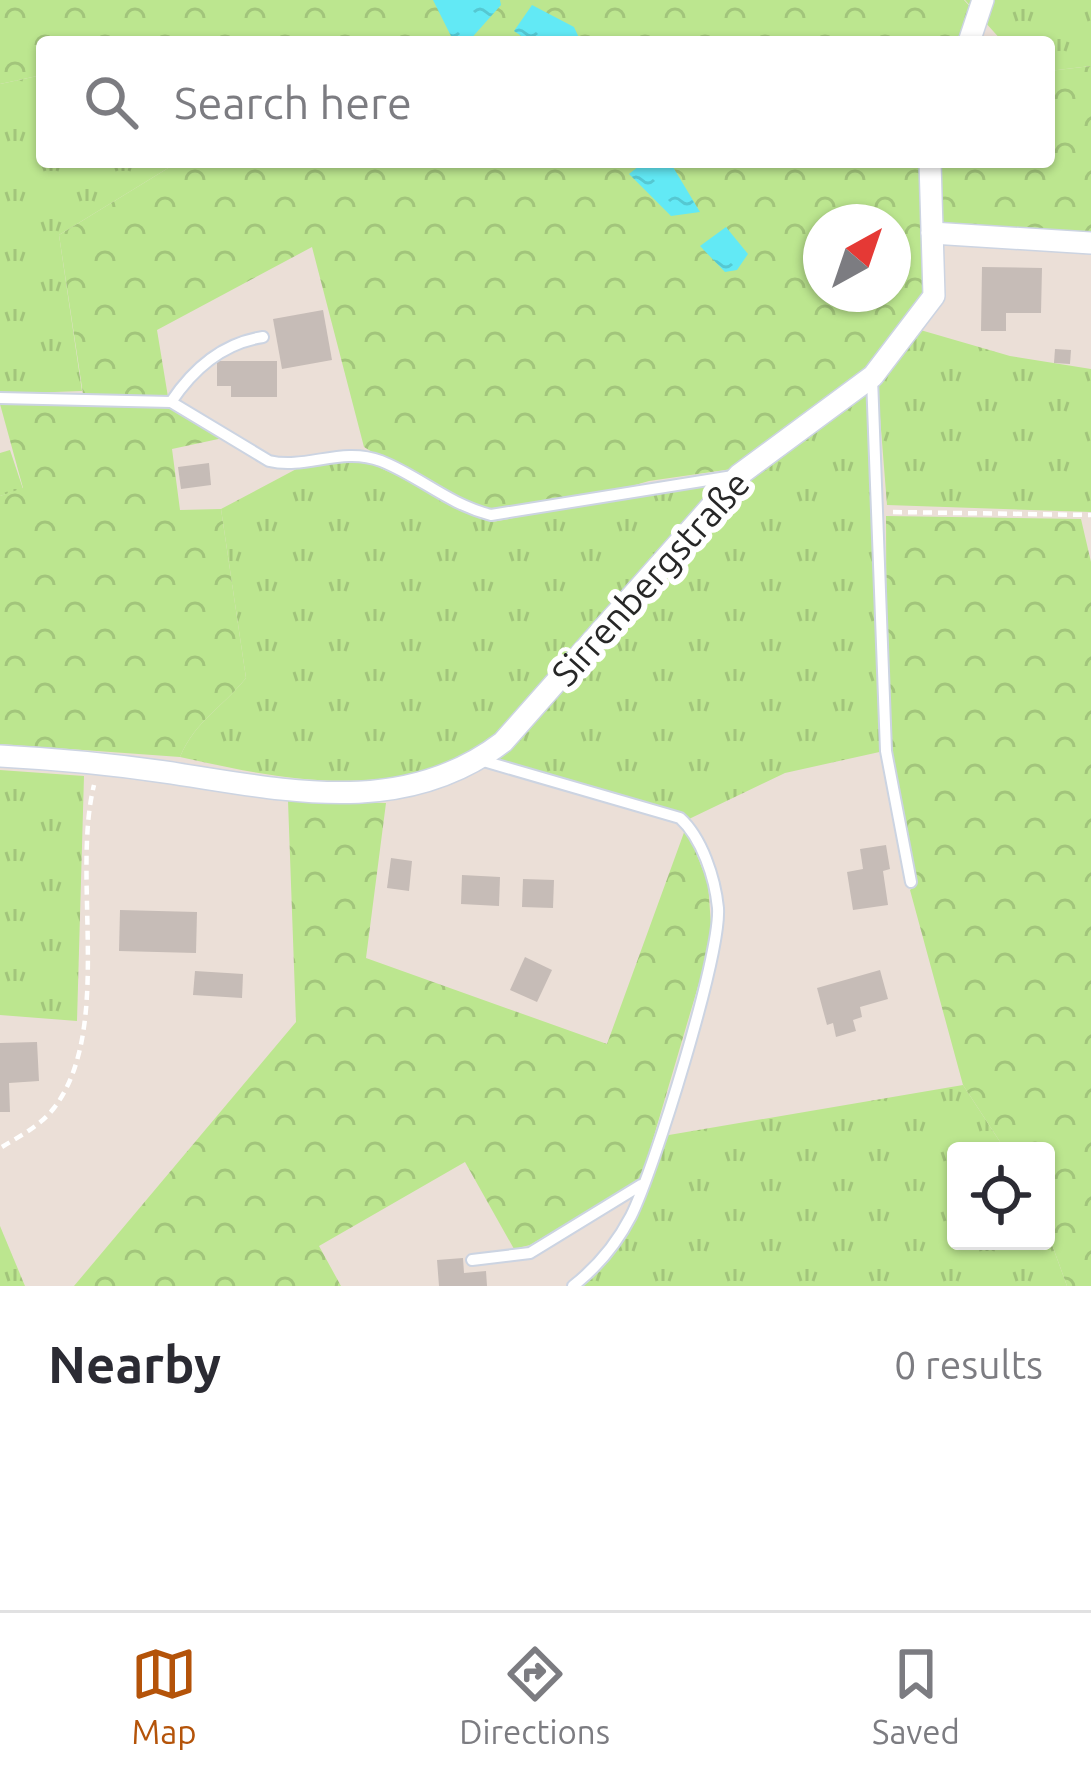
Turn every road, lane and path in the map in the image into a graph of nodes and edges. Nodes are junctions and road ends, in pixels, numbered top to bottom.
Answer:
1 (983, 0) edge
2 (971, 36) edge
3 (930, 168) edge
4 (932, 233) junction
5 (1091, 243) edge
6 (263, 337) dead end
7 (872, 376) junction
8 (0, 398) edge
9 (172, 402) junction
10 (739, 475) junction
11 (881, 512) junction
12 (1091, 515) edge
13 (0, 755) edge
14 (480, 760) junction
15 (100, 762) junction
16 (911, 882) dead end
17 (2, 1148) edge
18 (644, 1183) junction
19 (472, 1260) dead end
20 (572, 1286) edge

1 - 2 street
3 - 4 street, Sirrenbergstraße
4 - 5 street
4 - 7 street, Sirrenbergstraße
6 - 9 lane
7 - 10 street, Sirrenbergstraße
7 - 11 lane
8 - 9 lane
9 - 10 lane
10 - 14 street, Sirrenbergstraße
11 - 12 path
11 - 16 lane
13 - 15 street, Sirrenbergstraße
14 - 15 street, Sirrenbergstraße
14 - 18 lane
15 - 17 path
18 - 19 lane
18 - 20 lane

